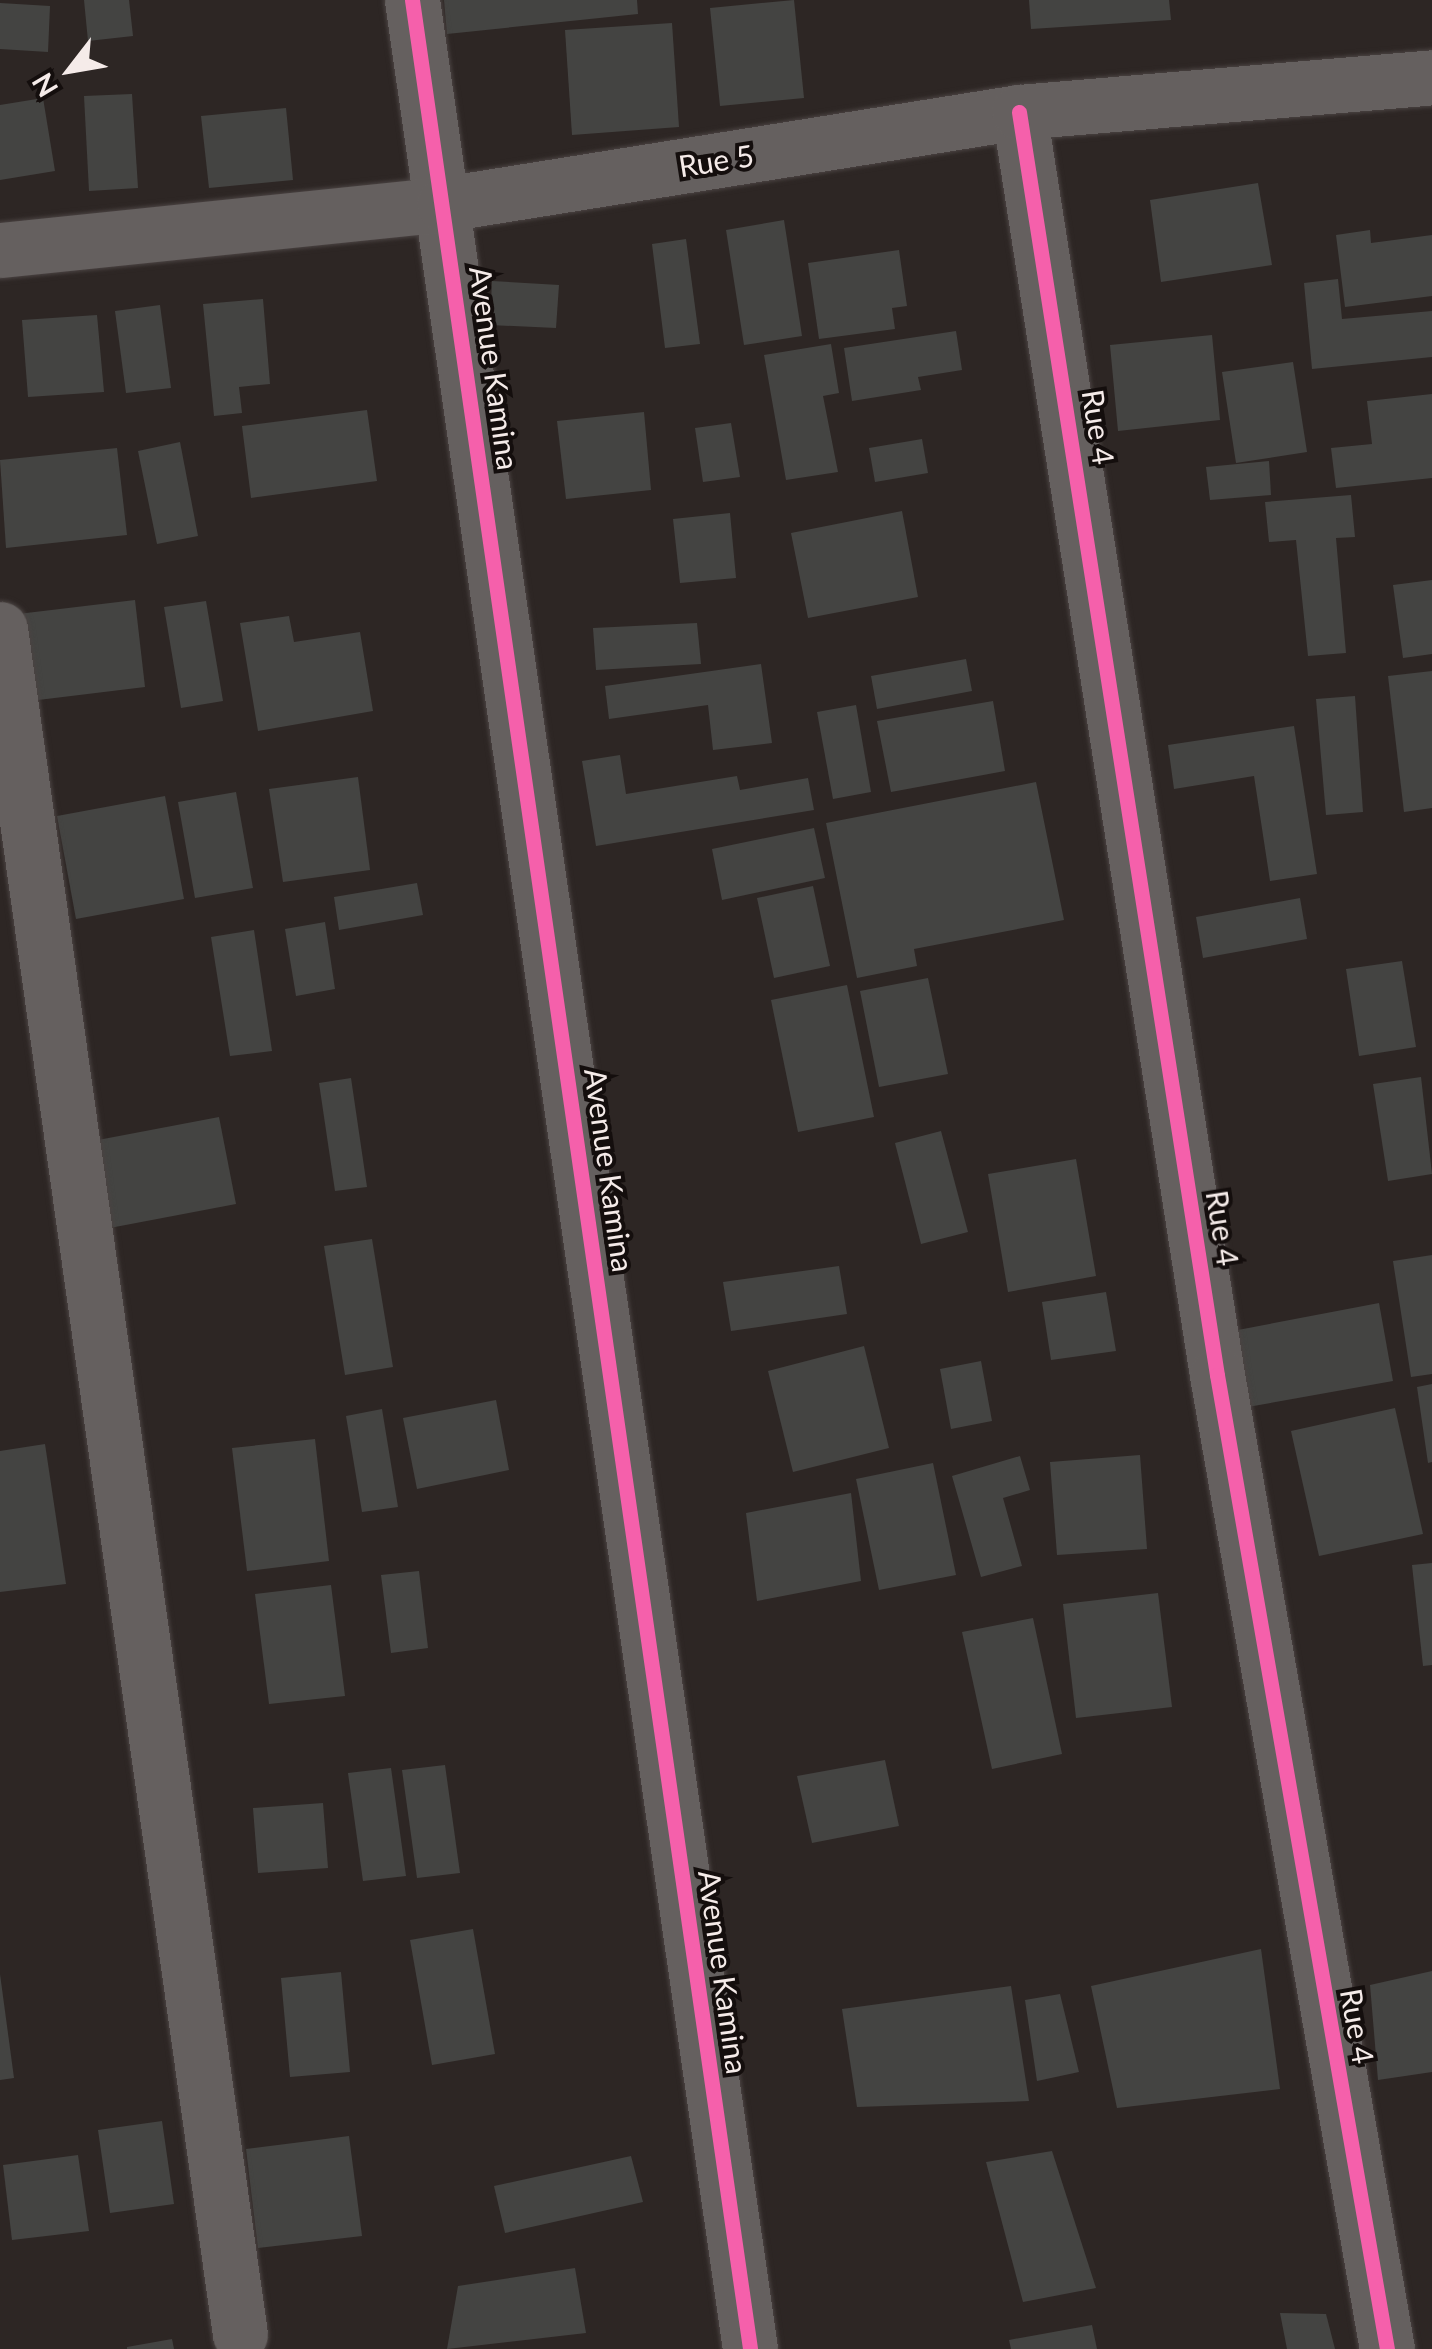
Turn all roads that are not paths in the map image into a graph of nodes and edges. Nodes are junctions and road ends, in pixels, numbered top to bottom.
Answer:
1 (412, 0) edge
2 (1432, 77) edge
3 (1019, 112) junction
4 (444, 204) junction
5 (0, 250) edge
6 (0, 629) edge
7 (240, 2334) dead end
8 (750, 2349) edge
9 (1386, 2349) edge

1 - 4 street, Avenue Kamina
2 - 3 street, Rue 5
3 - 4 street, Rue 5
3 - 9 street, Rue 4
4 - 5 street, Rue 5
4 - 8 street, Avenue Kamina
6 - 7 street

